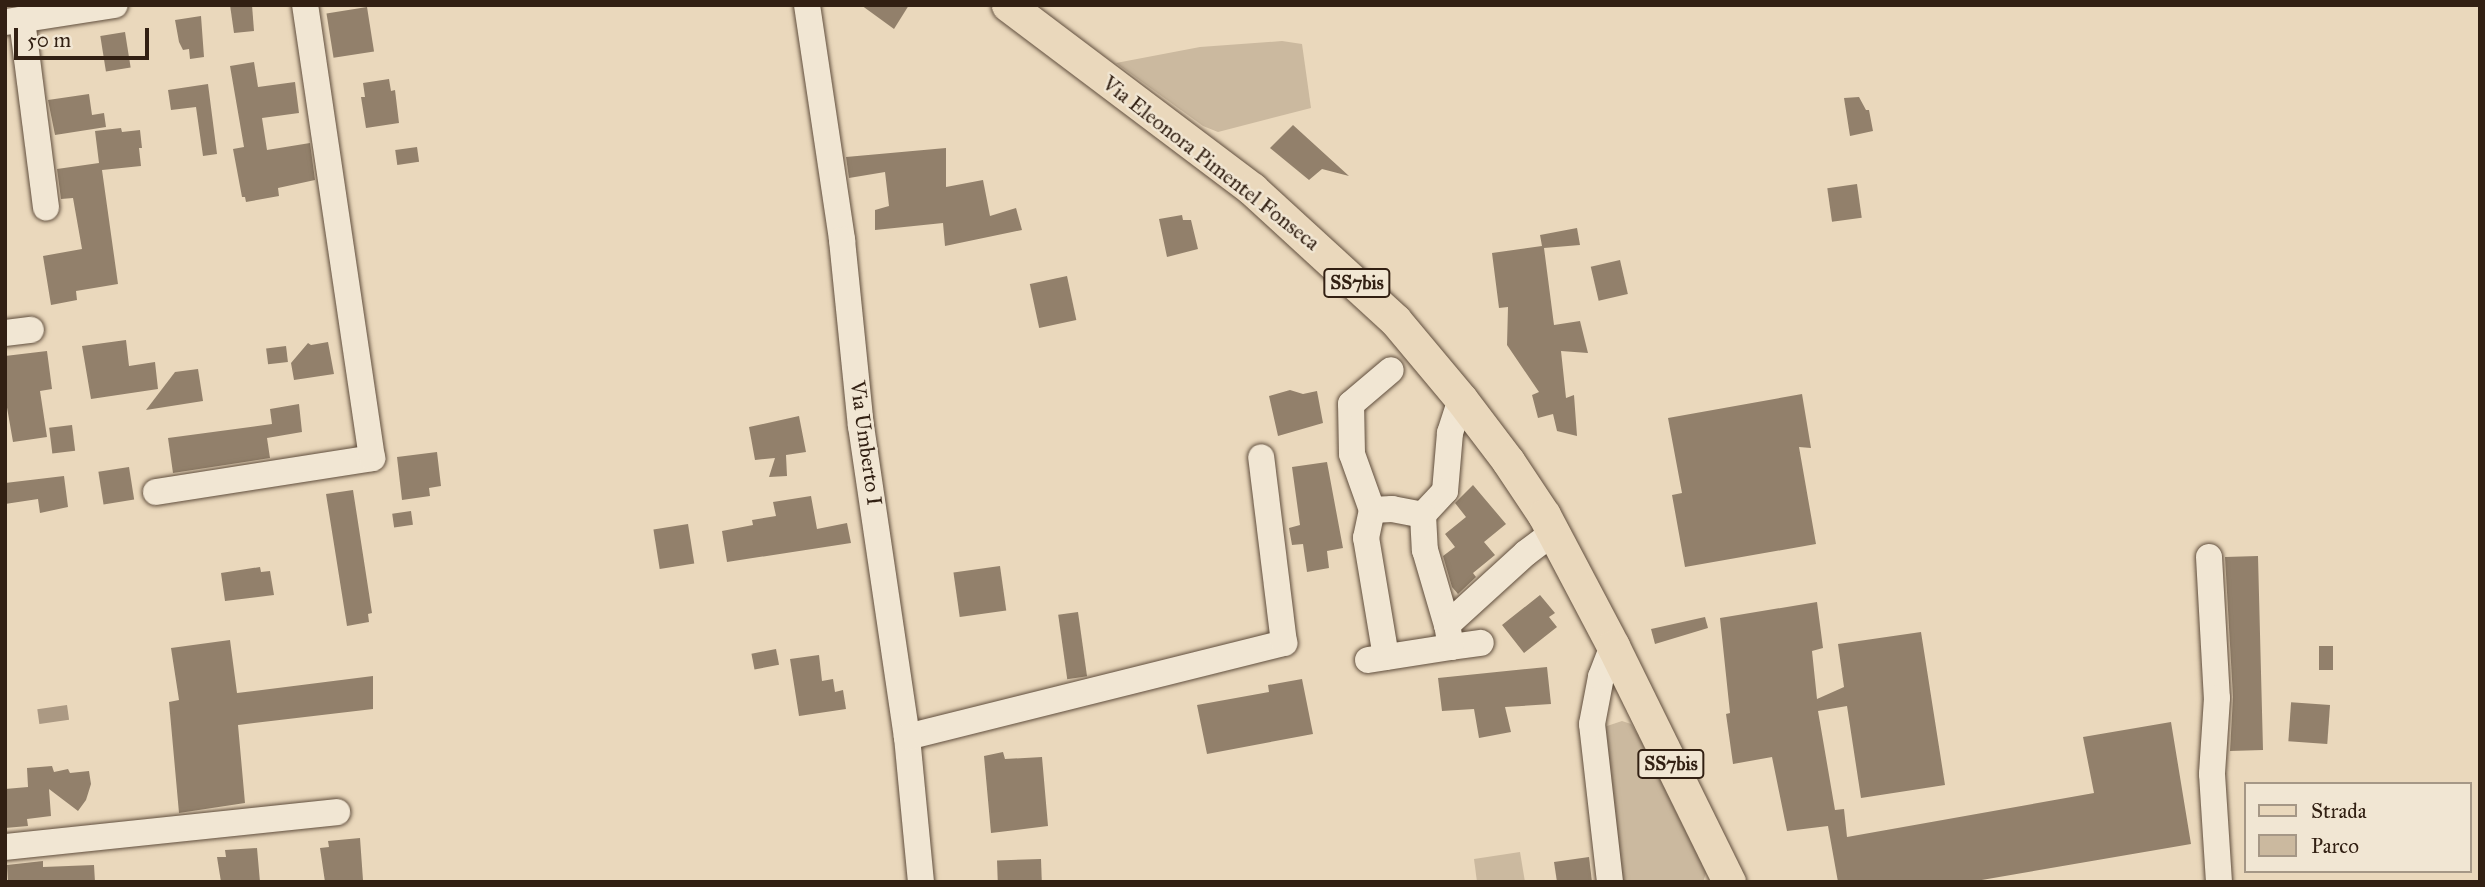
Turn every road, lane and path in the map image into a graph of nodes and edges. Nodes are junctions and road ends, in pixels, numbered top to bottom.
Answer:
1 (116, 5) edge
2 (305, 5) edge
3 (807, 5) edge
4 (1008, 5) edge
5 (14, 21) edge
6 (46, 207) dead end
7 (1391, 370) dead end
8 (1461, 399) junction
9 (1261, 457) dead end
10 (156, 492) dead end
11 (1372, 510) junction
12 (1423, 516) junction
13 (1553, 533) junction
14 (2209, 557) dead end
15 (1449, 636) junction
16 (1481, 643) dead end
17 (1613, 646) junction
18 (906, 737) junction
19 (337, 812) dead end
20 (5, 847) edge
21 (920, 882) edge
22 (1610, 882) edge
23 (1729, 882) edge
24 (2218, 882) edge

1 - 5 street
2 - 10 street
3 - 18 street, Via Umberto I
4 - 8 main road, Via Eleonora Pimentel Fonseca / SS7bis
5 - 6 street
7 - 11 street
8 - 12 street
8 - 13 main road, Via Eleonora Pimentel Fonseca / SS7bis
9 - 18 street
11 - 12 street
11 - 15 street
12 - 15 street
13 - 15 street
13 - 17 main road, Via Eleonora Pimentel Fonseca / SS7bis
14 - 24 street
15 - 16 street
17 - 22 street
17 - 23 main road, SS7bis
18 - 21 street, Via Umberto I
19 - 20 street

